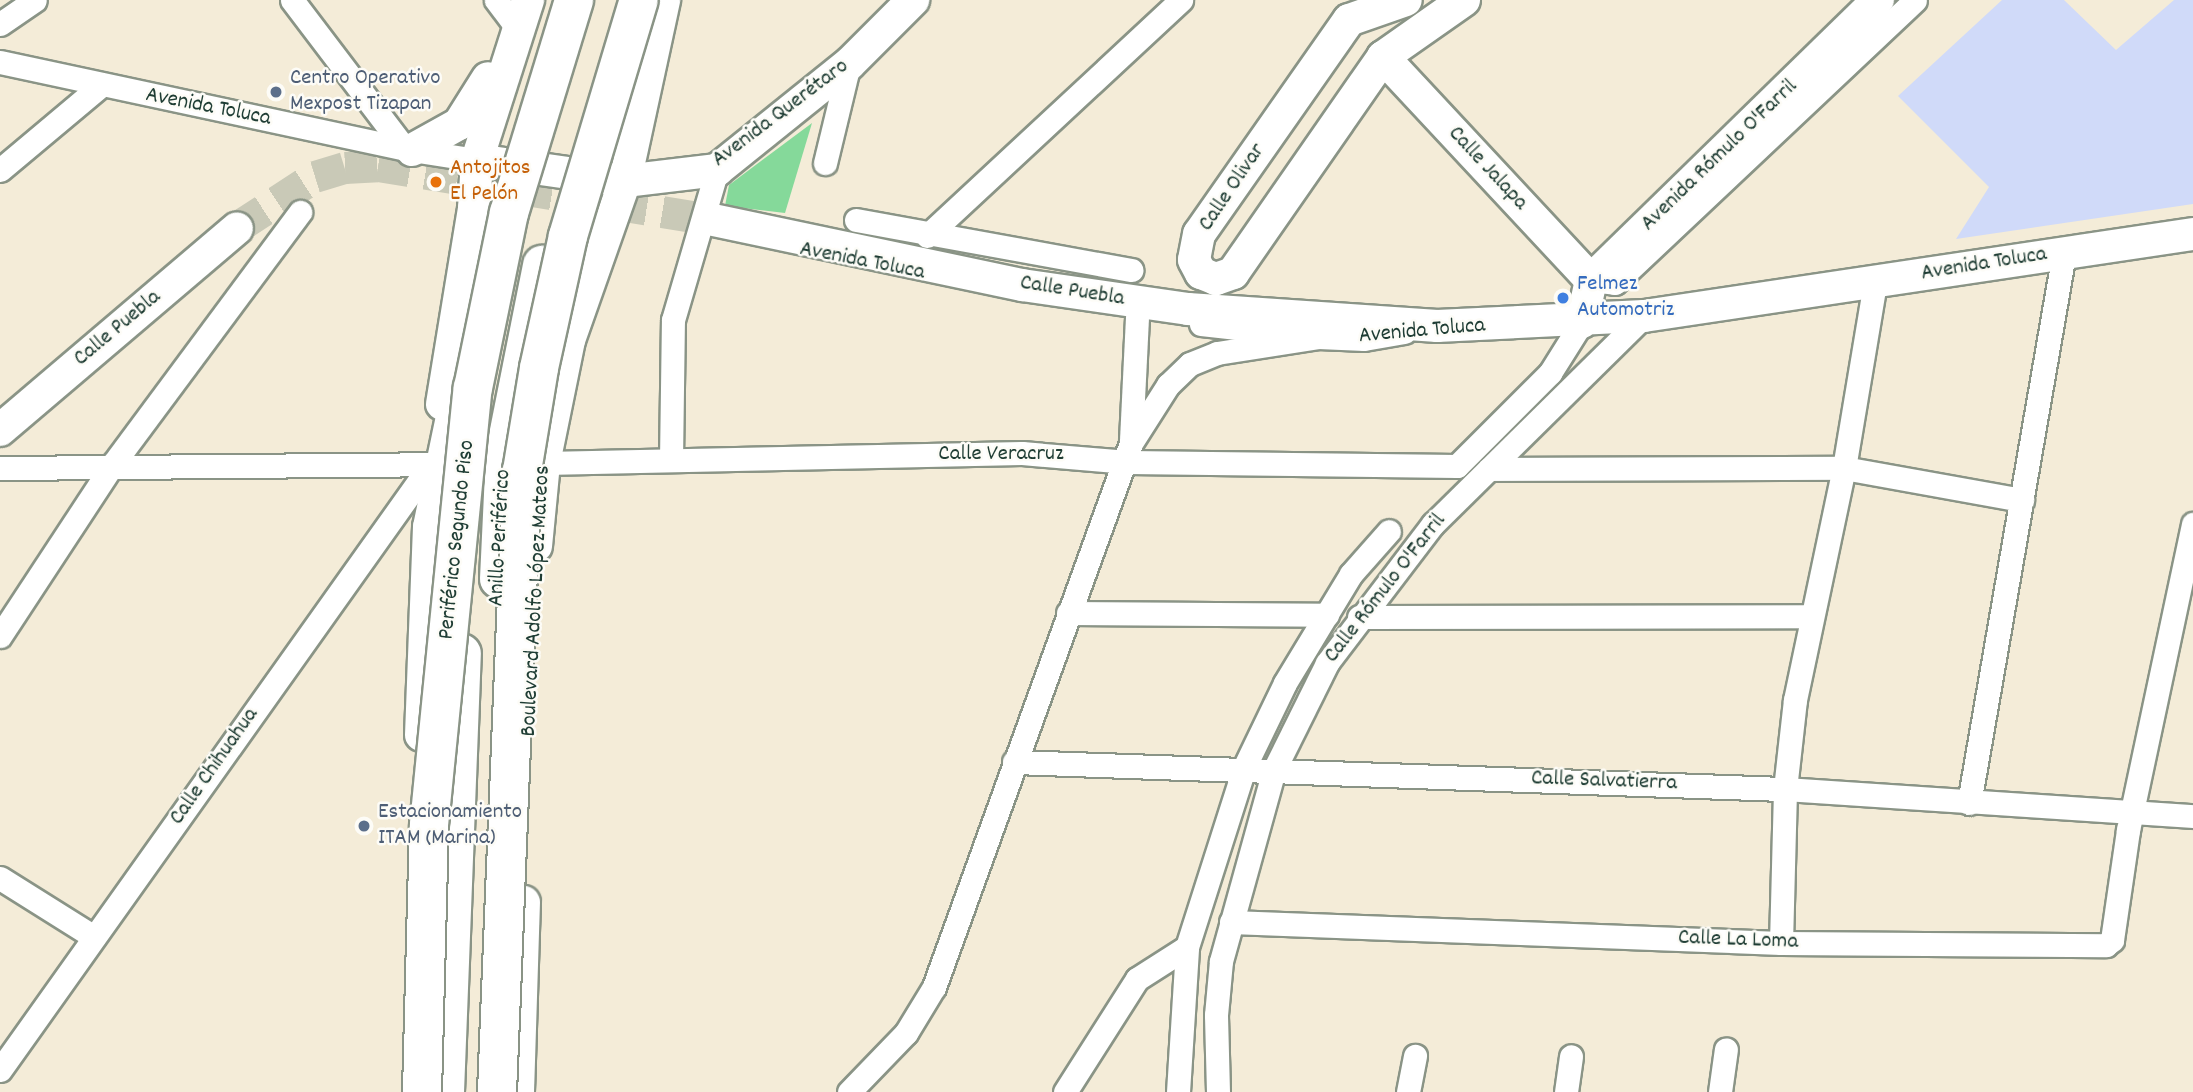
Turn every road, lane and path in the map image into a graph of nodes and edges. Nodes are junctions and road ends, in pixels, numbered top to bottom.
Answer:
1 (35, 0) edge
2 (292, 0) edge
3 (496, 0) edge
4 (561, 0) edge
5 (574, 0) edge
6 (586, 0) edge
7 (622, 0) edge
8 (639, 0) edge
9 (664, 0) edge
10 (914, 0) edge
11 (1181, 0) edge
12 (1406, 0) edge
13 (1464, 0) edge
14 (1878, 0) edge
15 (1915, 0) edge
16 (1347, 7) edge
17 (525, 9) edge
18 (0, 24) edge
19 (1383, 58) junction
20 (0, 62) edge
21 (849, 64) junction
22 (99, 87) junction
23 (551, 122) junction
24 (636, 132) junction
25 (408, 150) junction
26 (477, 160) junction
27 (825, 163) dead end
28 (0, 170) edge
29 (717, 170) junction
30 (625, 181) junction
31 (300, 212) dead end
32 (856, 220) dead end
33 (705, 224) junction
34 (520, 226) junction
35 (237, 228) tunnel mouth
36 (2193, 234) edge
37 (927, 236) junction
38 (2064, 253) junction
39 (1131, 270) dead end
40 (1591, 280) junction
41 (1875, 283) junction
42 (1644, 316) junction
43 (1137, 317) junction
44 (1582, 323) junction
45 (1437, 326) junction
46 (1318, 337) junction
47 (0, 430) edge
48 (1130, 452) junction
49 (671, 460) junction
50 (544, 463) junction
51 (113, 464) junction
52 (431, 464) junction
53 (0, 468) edge
54 (1844, 468) junction
55 (1489, 470) junction
56 (2022, 500) junction
57 (2193, 524) edge
58 (429, 527) junction
59 (1389, 531) dead end
60 (1068, 613) junction
61 (1327, 615) junction
62 (1812, 616) junction
63 (1359, 617) junction
64 (0, 636) edge
65 (1014, 762) junction
66 (1244, 768) junction
67 (1274, 770) junction
68 (1785, 789) junction
69 (1969, 803) junction
70 (2134, 811) junction
71 (2193, 816) edge
72 (0, 878) edge
73 (1231, 922) junction
74 (94, 937) junction
75 (1781, 943) junction
76 (1187, 947) junction
77 (519, 1040) junction
78 (1726, 1049) dead end
79 (1415, 1056) dead end
80 (1571, 1056) dead end
81 (0, 1070) edge
82 (409, 1092) edge
83 (422, 1092) edge
84 (445, 1092) edge
85 (483, 1092) edge
86 (497, 1092) edge
87 (504, 1092) edge
88 (518, 1092) edge
89 (849, 1092) edge
90 (1065, 1092) edge
91 (1178, 1092) edge
92 (1218, 1092) edge
93 (1408, 1092) edge
94 (1566, 1092) edge
95 (1720, 1092) edge

1 - 18 street
2 - 25 street
3 - 17 street
4 - 23 main road
5 - 83 highway, Periférico Segundo Piso, bridge
6 - 23 highway, Anillo Periférico
7 - 23 highway, Anillo Periférico
8 - 86 highway, bridge
9 - 24 main road, Boulevard Adolfo López Mateos
10 - 21 main road, Avenida Querétaro
11 - 37 street
12 - 16 main road
13 - 19 main road, Calle Olivar
14 - 40 main road, Avenida Rómulo O'Farril
15 - 40 street
16 - 19 main road, Calle Olivar
17 - 24 main road
17 - 25 main road
17 - 26 main road
19 - 40 main road, Calle Jalapa
20 - 22 street, Avenida Toluca
21 - 27 street
21 - 29 main road, Avenida Querétaro
22 - 25 street, Avenida Toluca
22 - 28 street
23 - 34 highway, Anillo Periférico
24 - 30 main road, Boulevard Adolfo López Mateos
25 - 26 street, Avenida Toluca
26 - 30 main road, Avenida Toluca
26 - 52 main road
29 - 30 main road, Avenida Querétaro
29 - 33 street
30 - 50 main road, Boulevard Adolfo López Mateos
31 - 51 street
32 - 37 street
33 - 43 street, Avenida Toluca
33 - 45 main road, Calle Puebla
33 - 49 street
34 - 58 main road
34 - 84 highway, Anillo Periférico
34 - 85 highway, Anillo Periférico
35 - 47 main road, Calle Puebla
36 - 38 main road, Avenida Toluca
37 - 39 street
38 - 41 main road, Avenida Toluca
38 - 56 street
40 - 44 main road
41 - 42 main road, Avenida Toluca
41 - 54 street
42 - 44 main road, Avenida Toluca
42 - 55 street, Calle Rómulo O'Farril
43 - 46 street, Avenida Toluca
43 - 48 street
44 - 45 main road, Avenida Toluca
44 - 48 street, Calle Veracruz
45 - 46 street, Avenida Toluca
46 - 48 street
48 - 49 street, Calle Veracruz
48 - 60 street
49 - 50 street, Calle Veracruz
50 - 77 main road, Boulevard Adolfo López Mateos
51 - 52 street
51 - 53 street
51 - 64 street
52 - 58 main road
52 - 74 street, Calle Chihuahua
54 - 55 street
54 - 56 street
54 - 62 street
55 - 63 street, Calle Rómulo O'Farril
56 - 69 street
57 - 70 street
58 - 82 main road
59 - 61 street, Calle Rómulo O'Farril
60 - 61 street
60 - 65 street
61 - 66 street, Calle Rómulo O'Farril
62 - 63 street
62 - 68 street
63 - 67 street, Calle Rómulo O'Farril
65 - 66 street, Calle Salvatierra
65 - 89 street
66 - 67 street, Calle Salvatierra
66 - 76 street, Calle Rómulo O'Farril
67 - 68 street, Calle Salvatierra
67 - 73 street, Calle Rómulo O'Farril
68 - 69 street, Calle Salvatierra
68 - 75 street
69 - 70 street, Calle Salvatierra
70 - 71 street, Calle Salvatierra
70 - 75 street, Calle La Loma
72 - 74 street
73 - 75 street, Calle La Loma
73 - 92 street, Calle Rómulo O'Farril
74 - 81 street, Calle Chihuahua
76 - 90 street
76 - 91 street, Calle Rómulo O'Farril
77 - 87 highway
77 - 88 main road, Boulevard Adolfo López Mateos
78 - 95 street
79 - 93 street
80 - 94 street

